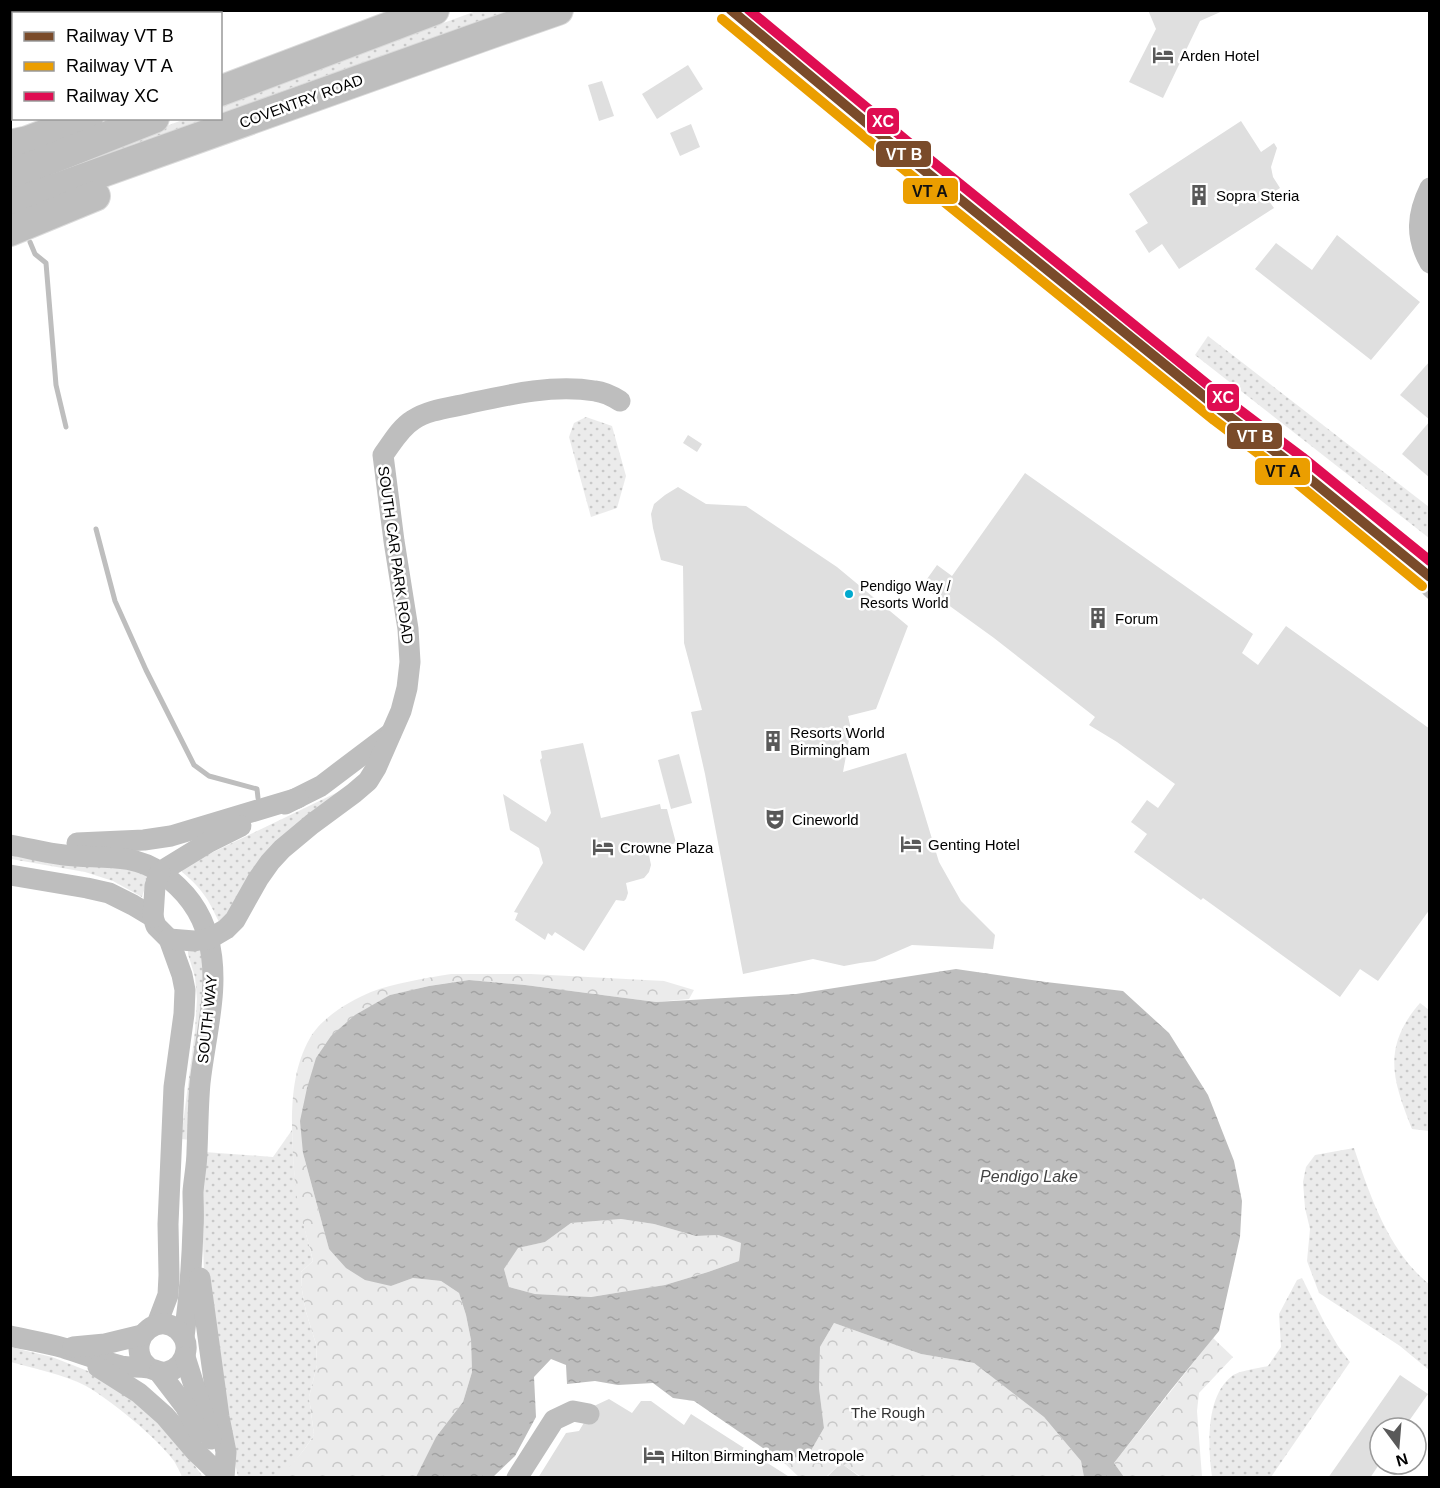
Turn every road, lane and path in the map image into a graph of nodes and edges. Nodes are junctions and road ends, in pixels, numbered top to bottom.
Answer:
1 (378, 10) edge
2 (434, 10) edge
3 (558, 10) edge
4 (227, 83) edge
5 (83, 120) edge
6 (117, 120) edge
7 (149, 120) edge
8 (245, 122) junction
9 (10, 145) edge
10 (10, 157) edge
11 (10, 175) edge
12 (1430, 188) edge
13 (10, 205) edge
14 (10, 231) edge
15 (1430, 263) edge
16 (620, 401) dead end
17 (391, 733) junction
18 (298, 798) junction
19 (10, 844) edge
20 (160, 872) junction
21 (10, 875) edge
22 (153, 917) junction
23 (170, 939) junction
24 (209, 939) junction
25 (193, 1226) junction
26 (150, 1329) junction
27 (10, 1336) edge
28 (184, 1347) junction
29 (63, 1348) junction
30 (154, 1370) junction
31 (589, 1414) dead end
32 (224, 1478) edge
33 (517, 1478) edge

1 - 4 highway
2 - 4 highway
3 - 8 highway, COVENTRY ROAD
5 - 9 highway
6 - 10 highway
7 - 11 highway
8 - 13 highway, COVENTRY ROAD
8 - 14 highway
12 - 15 street
16 - 17 street, SOUTH CAR PARK ROAD
17 - 18 street
17 - 24 street, SOUTH CAR PARK ROAD
18 - 19 street
18 - 20 street
19 - 20 street, SOUTH WAY
20 - 22 street
20 - 24 street, SOUTH WAY
21 - 22 street, SOUTH WAY
22 - 23 street, SOUTH WAY
23 - 24 street
23 - 26 street, SOUTH WAY
24 - 25 street, SOUTH WAY
25 - 28 street, SOUTH WAY
25 - 32 street
26 - 28 street
26 - 29 street
26 - 30 street
27 - 29 street
28 - 30 street
28 - 32 street
29 - 30 street
29 - 32 street
30 - 32 street
31 - 33 street

